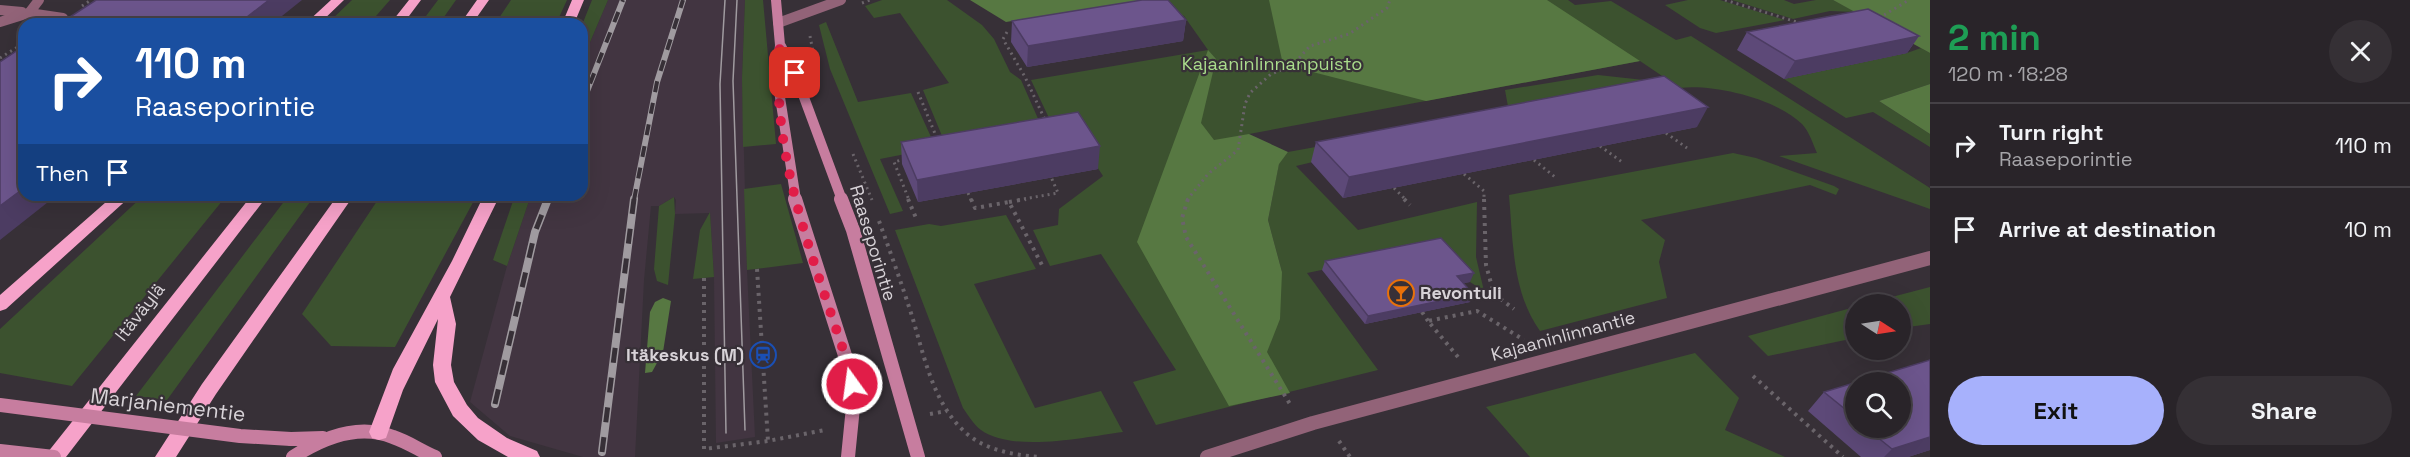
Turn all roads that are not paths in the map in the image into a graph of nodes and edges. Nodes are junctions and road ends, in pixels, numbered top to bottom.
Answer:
1 (39, 0) edge
2 (338, 0) edge
3 (415, 0) edge
4 (483, 0) edge
5 (578, 0) edge
6 (776, 0) edge
7 (841, 0) edge
8 (0, 10) edge
9 (29, 13) junction
10 (63, 18) edge
11 (318, 18) edge
12 (401, 18) edge
13 (470, 18) edge
14 (570, 18) edge
15 (0, 22) edge
16 (778, 23) junction
17 (780, 45) junction
18 (116, 201) edge
19 (255, 201) edge
20 (342, 201) edge
21 (489, 201) edge
22 (1930, 258) edge
23 (441, 297) junction
24 (0, 305) edge
25 (0, 405) edge
26 (379, 432) junction
27 (330, 438) junction
28 (0, 451) edge
29 (417, 454) edge
30 (54, 457) edge
31 (165, 457) edge
32 (293, 457) edge
33 (435, 457) edge
34 (530, 457) edge
35 (848, 457) edge
36 (918, 457) edge
37 (1207, 457) edge

1 - 9 street
2 - 11 highway
3 - 12 highway
4 - 13 highway
5 - 14 highway
6 - 16 main road, Raaseporintie
7 - 16 street
8 - 9 street
9 - 10 street
9 - 15 street
16 - 17 main road, Raaseporintie
17 - 35 main road, Raaseporintie
17 - 36 main road, Raaseporintie
18 - 24 highway
19 - 30 highway, Itäväylä
20 - 31 highway
21 - 23 highway
22 - 37 street, Kajaaninlinnantie
23 - 26 highway
23 - 34 highway
25 - 27 main road, Marjaniementie, bridge
26 - 27 main road
26 - 29 main road
27 - 32 main road
28 - 30 main road, bridge
29 - 33 main road

